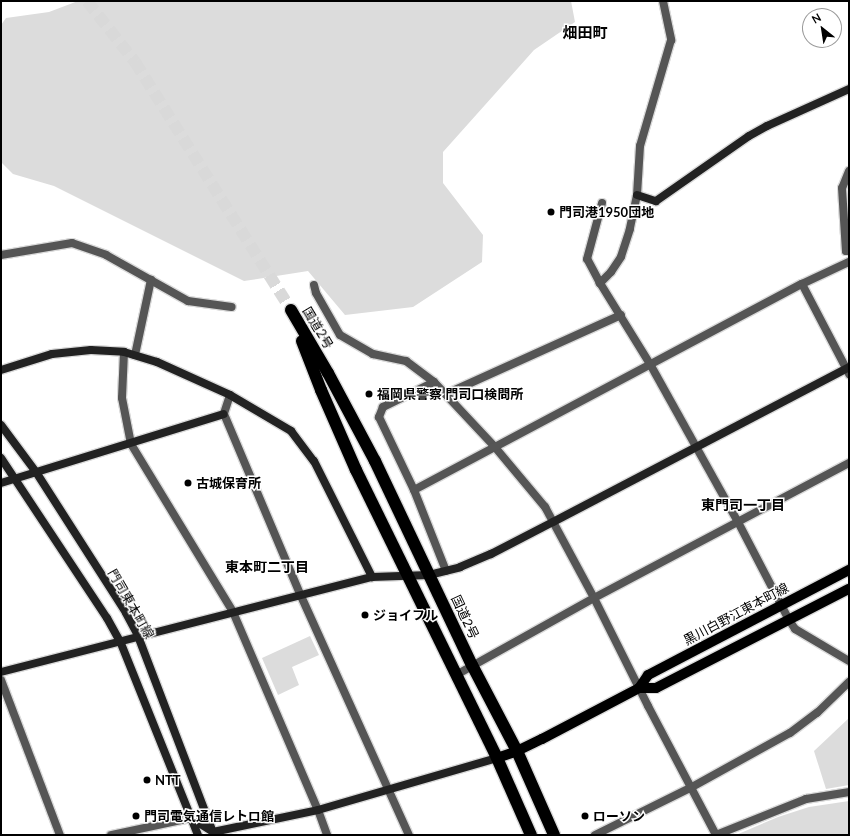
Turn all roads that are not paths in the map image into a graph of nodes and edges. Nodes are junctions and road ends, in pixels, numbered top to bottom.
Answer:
1 (663, 1) edge
2 (849, 89) edge
3 (849, 171) edge
4 (637, 195) junction
5 (602, 203) dead end
6 (849, 251) edge
7 (1, 255) edge
8 (849, 262) edge
9 (151, 280) junction
10 (600, 283) junction
11 (802, 284) junction
12 (314, 285) dead end
13 (232, 307) dead end
14 (621, 315) junction
15 (124, 352) junction
16 (135, 355) junction
17 (650, 364) junction
18 (1, 370) edge
19 (848, 370) edge
20 (434, 382) junction
21 (446, 394) junction
22 (230, 395) junction
23 (224, 414) junction
24 (1, 425) edge
25 (130, 444) junction
26 (494, 446) junction
27 (696, 447) junction
28 (1, 458) edge
29 (849, 463) edge
30 (36, 472) junction
31 (14, 479) junction
32 (1, 483) edge
33 (414, 490) junction
34 (553, 522) junction
35 (738, 522) junction
36 (849, 570) edge
37 (446, 571) junction
38 (429, 574) junction
39 (407, 576) junction
40 (372, 577) junction
41 (849, 589) edge
42 (301, 596) junction
43 (594, 598) junction
44 (780, 605) junction
45 (233, 612) junction
46 (789, 620) junction
47 (138, 636) junction
48 (120, 641) junction
49 (849, 661) edge
50 (472, 665) junction
51 (1, 672) edge
52 (456, 675) junction
53 (1, 680) edge
54 (849, 682) edge
55 (639, 688) junction
56 (517, 751) junction
57 (497, 758) junction
58 (692, 787) junction
59 (388, 790) junction
60 (849, 792) edge
61 (318, 810) junction
62 (191, 818) junction
63 (214, 834) edge
64 (60, 835) edge
65 (111, 835) edge
66 (198, 835) edge
67 (327, 835) edge
68 (409, 835) edge
69 (531, 835) edge
70 (554, 835) edge
71 (595, 835) edge
72 (716, 835) edge

1 - 4 street
2 - 4 street
3 - 6 street
4 - 10 street
5 - 10 street
7 - 9 street
8 - 11 street
9 - 13 street
9 - 16 street
10 - 14 street
11 - 17 street
11 - 19 street
12 - 20 street
14 - 17 street
14 - 21 street
15 - 16 street
15 - 18 street
15 - 25 street
16 - 22 street
17 - 26 street
17 - 27 street
19 - 27 street
20 - 21 street
20 - 33 street
21 - 26 street
22 - 23 street
22 - 40 street
23 - 25 street
23 - 42 street
24 - 30 street, 門司東本町線
25 - 30 street
25 - 45 street
26 - 33 street
26 - 34 street
27 - 34 street
27 - 35 street
28 - 31 street, 門司東本町線
29 - 35 street
30 - 31 street
30 - 47 street, 門司東本町線
31 - 32 street
31 - 48 street, 門司東本町線
33 - 37 street
34 - 37 street
34 - 43 street
35 - 43 street
35 - 44 street
36 - 44 main road, 黒川白野江東本町線
37 - 38 street
38 - 39 street
38 - 39 highway, 国道2号
38 - 50 highway, 国道2号
39 - 40 street
39 - 52 highway, 国道2号
40 - 42 street
41 - 46 main road, 黒川白野江東本町線
42 - 45 street
42 - 59 street
43 - 50 street
43 - 55 street
44 - 46 street
44 - 55 main road, 黒川白野江東本町線
45 - 47 street
45 - 61 street
46 - 49 street
46 - 55 main road, 黒川白野江東本町線
47 - 48 street
47 - 63 street, 門司東本町線
48 - 51 street
48 - 62 street, 門司東本町線
50 - 52 street
50 - 56 highway, 国道2号
52 - 57 highway, 国道2号
53 - 64 street
54 - 58 street
55 - 56 main road, 黒川白野江東本町線
55 - 58 street
56 - 57 main road, 黒川白野江東本町線
56 - 70 highway, 国道2号
57 - 59 street
57 - 69 highway, 国道2号
58 - 71 street
58 - 72 street
59 - 61 street
59 - 68 street
60 - 72 street
61 - 63 street
61 - 67 street
62 - 63 street
62 - 65 street
62 - 66 street, 門司東本町線

